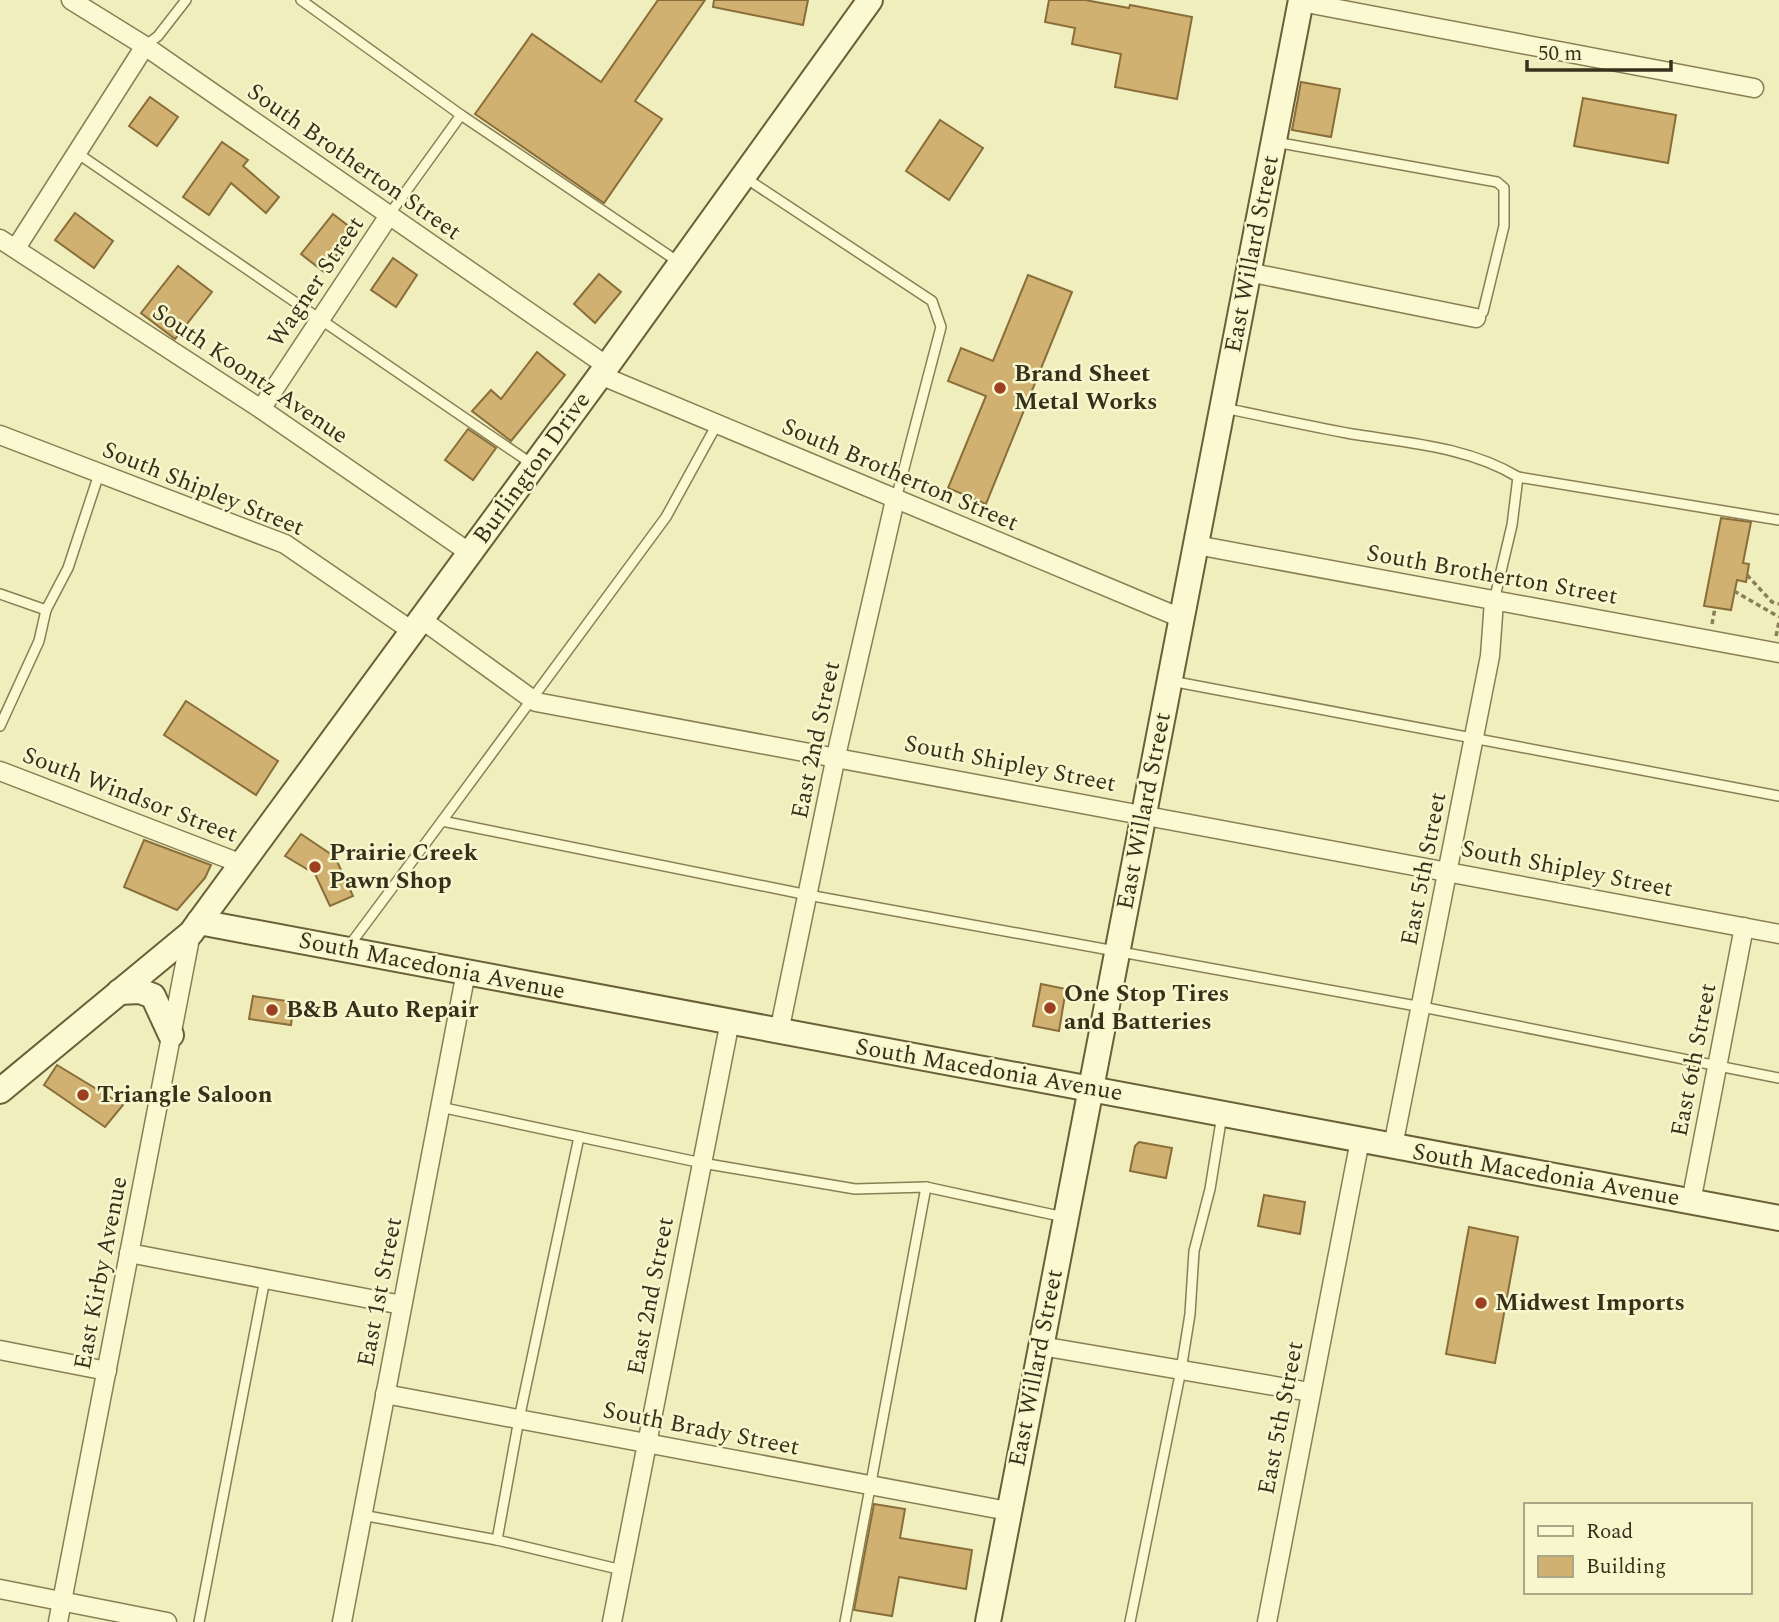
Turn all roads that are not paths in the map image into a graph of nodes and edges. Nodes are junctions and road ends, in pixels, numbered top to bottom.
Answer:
1 (71, 0) edge
2 (186, 0) edge
3 (302, 0) edge
4 (870, 0) edge
5 (1301, 1) edge
6 (145, 46) junction
7 (1754, 88) dead end
8 (461, 115) junction
9 (1274, 142) junction
10 (77, 153) junction
11 (742, 176) junction
12 (388, 217) junction
13 (0, 239) edge
14 (16, 248) junction
15 (681, 263) junction
16 (1248, 272) junction
17 (1476, 318) joint
18 (320, 319) junction
19 (604, 371) junction
20 (1223, 408) junction
21 (261, 409) junction
22 (716, 426) junction
23 (0, 435) edge
24 (534, 465) junction
25 (99, 474) junction
26 (1518, 477) junction
27 (895, 500) junction
28 (1779, 520) edge
29 (1196, 545) junction
30 (470, 553) junction
31 (0, 594) edge
32 (1494, 601) junction
33 (46, 610) junction
34 (1181, 618) junction
35 (416, 625) junction
36 (1777, 646) edge
37 (1169, 680) junction
38 (531, 700) junction
39 (0, 726) edge
40 (1474, 738) junction
41 (836, 756) junction
42 (0, 771) edge
43 (1779, 796) edge
44 (1144, 814) junction
45 (442, 821) junction
46 (242, 864) junction
47 (1449, 871) junction
48 (808, 895) junction
49 (195, 927) junction
50 (1744, 927) junction
51 (1779, 933) edge
52 (346, 950) junction
53 (1118, 952) junction
54 (466, 972) junction
55 (119, 992) junction
56 (1422, 1007) junction
57 (730, 1021) junction
58 (779, 1031) junction
59 (171, 1035) junction
60 (1718, 1067) junction
61 (1779, 1078) edge
62 (1091, 1089) junction
63 (0, 1091) edge
64 (440, 1107) junction
65 (1222, 1114) junction
66 (579, 1137) junction
67 (1360, 1140) junction
68 (1393, 1146) junction
69 (702, 1163) junction
70 (926, 1187) junction
71 (1692, 1202) junction
72 (1066, 1217) junction
73 (1779, 1218) edge
74 (129, 1253) junction
75 (265, 1279) junction
76 (402, 1305) junction
77 (1041, 1346) junction
78 (0, 1350) edge
79 (1181, 1370) junction
80 (107, 1371) junction
81 (1310, 1392) junction
82 (385, 1394) junction
83 (519, 1419) junction
84 (647, 1444) junction
85 (870, 1485) junction
86 (1008, 1511) junction
87 (362, 1515) junction
88 (497, 1540) junction
89 (622, 1570) junction
90 (0, 1589) edge
91 (62, 1602) junction
92 (58, 1622) edge
93 (167, 1622) edge
94 (199, 1622) edge
95 (342, 1622) edge
96 (612, 1622) edge
97 (845, 1622) edge
98 (988, 1622) edge
99 (1130, 1622) edge
100 (1267, 1622) edge

1 - 6 street, South Brotherton Street
2 - 6 lane
3 - 8 lane
4 - 11 street, Burlington Drive
5 - 7 street
5 - 9 street, East Willard Street
6 - 10 street
6 - 12 street, South Brotherton Street
8 - 12 lane
8 - 15 lane
9 - 16 street, East Willard Street
9 - 17 lane
10 - 14 street
10 - 18 lane
11 - 15 street, Burlington Drive
11 - 27 lane
12 - 18 street, Wagner Street
12 - 19 street, South Brotherton Street
13 - 14 street, South Koontz Avenue
14 - 21 street, South Koontz Avenue
15 - 19 street, Burlington Drive
16 - 17 street
16 - 20 street, East Willard Street
18 - 21 street, Wagner Street
18 - 24 lane
19 - 22 street, South Brotherton Street
19 - 24 street, Burlington Drive
20 - 26 lane
20 - 29 street, East Willard Street
21 - 30 street, South Koontz Avenue
22 - 27 street, South Brotherton Street
22 - 38 lane
23 - 25 street, South Shipley Street
24 - 30 street, Burlington Drive
25 - 33 lane
25 - 35 street, South Shipley Street
26 - 28 lane
26 - 32 lane
27 - 34 street, South Brotherton Street
27 - 41 street, East 2nd Street
29 - 32 street, South Brotherton Street
29 - 34 street, East Willard Street
30 - 35 street, Burlington Drive
31 - 33 lane
32 - 36 street, South Brotherton Street
32 - 40 street, East 5th Street
33 - 39 lane
34 - 37 street, East Willard Street
35 - 38 street, South Shipley Street
35 - 46 street, Burlington Drive
37 - 40 lane
37 - 44 street, East Willard Street
38 - 41 street, South Shipley Street
38 - 45 lane
40 - 43 lane
40 - 47 street, East 5th Street
41 - 44 street, South Shipley Street
41 - 48 street, East 2nd Street
42 - 46 street, South Windsor Street
44 - 47 street, South Shipley Street
44 - 53 street, East Willard Street
45 - 48 lane
45 - 52 lane
46 - 49 street, Burlington Drive
47 - 50 street, South Shipley Street
47 - 56 street, East 5th Street
48 - 53 lane
48 - 58 street, East 2nd Street
49 - 52 street, South Macedonia Avenue
49 - 55 street, Burlington Drive
49 - 59 street, East Kirby Avenue
50 - 51 street, South Shipley Street
50 - 60 street, East 6th Street
52 - 54 street, South Macedonia Avenue
53 - 56 lane
53 - 62 street, East Willard Street
54 - 57 street, South Macedonia Avenue
54 - 64 street, East 1st Street
55 - 59 street
55 - 63 street, Burlington Drive
56 - 60 lane
56 - 68 street, East 5th Street
57 - 58 street, South Macedonia Avenue
57 - 69 street, East 2nd Street
58 - 62 street, South Macedonia Avenue
59 - 74 street, East Kirby Avenue
60 - 61 lane
60 - 71 street, East 6th Street
62 - 65 street, South Macedonia Avenue
62 - 72 street, East Willard Street
64 - 66 lane
64 - 76 street, East 1st Street
65 - 67 street, South Macedonia Avenue
65 - 79 lane
66 - 69 lane
66 - 83 lane
67 - 68 street, South Macedonia Avenue
67 - 81 street, East 5th Street
68 - 71 street, South Macedonia Avenue
69 - 70 lane
69 - 84 street, East 2nd Street
70 - 72 lane
70 - 85 lane
71 - 73 street, South Macedonia Avenue
72 - 77 street, East Willard Street
74 - 75 street
74 - 80 street, East Kirby Avenue
75 - 76 street
75 - 94 lane
76 - 82 street, East 1st Street
77 - 79 street
77 - 86 street, East Willard Street
78 - 80 street
79 - 81 street
79 - 99 lane
80 - 91 street, East Kirby Avenue
81 - 100 street, East 5th Street
82 - 83 street, South Brady Street
82 - 87 street, East 1st Street
83 - 84 street, South Brady Street
83 - 88 lane
84 - 85 street, South Brady Street
84 - 89 street, East 2nd Street
85 - 86 street, South Brady Street
85 - 97 lane
86 - 98 street, East Willard Street
87 - 88 lane
87 - 95 street, East 1st Street
88 - 89 lane
89 - 96 street, East 2nd Street
90 - 91 street
91 - 92 street, East Kirby Avenue
91 - 93 street

